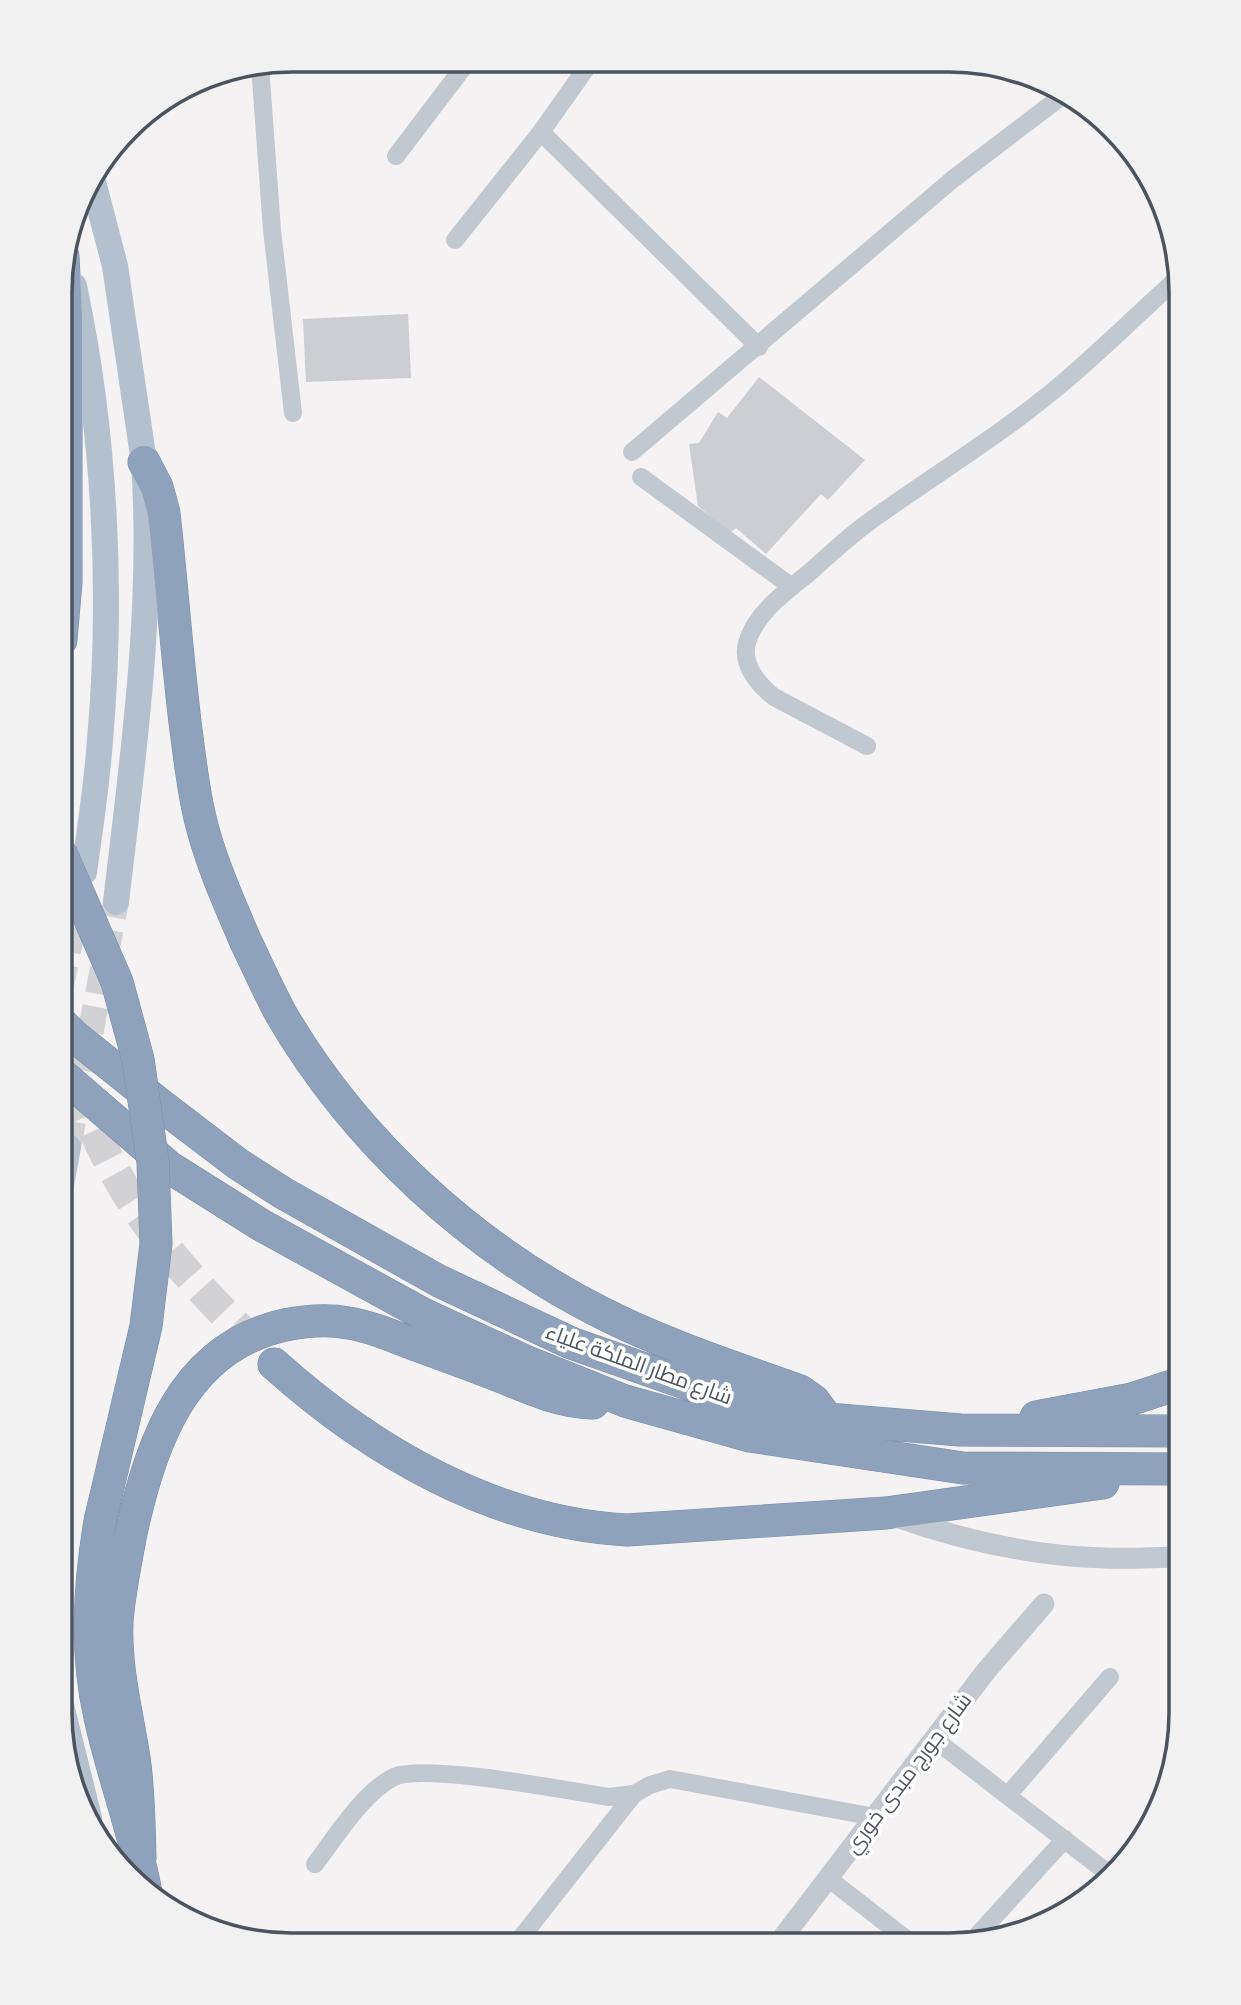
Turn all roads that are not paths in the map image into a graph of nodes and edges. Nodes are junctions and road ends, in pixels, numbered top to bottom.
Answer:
1 (460, 72) edge
2 (579, 72) edge
3 (261, 74) edge
4 (1057, 100) edge
5 (541, 132) junction
6 (396, 156) dead end
7 (96, 191) edge
8 (455, 240) dead end
9 (73, 279) edge
10 (1169, 286) edge
11 (759, 347) junction
12 (293, 413) dead end
13 (632, 452) dead end
14 (144, 462) junction
15 (641, 477) dead end
16 (792, 587) junction
17 (867, 746) dead end
18 (72, 862) edge
19 (116, 902) tunnel mouth
20 (72, 1034) edge
21 (72, 1083) tunnel mouth
22 (274, 1364) tunnel mouth
23 (1169, 1387) edge
24 (625, 1401) junction
25 (827, 1419) junction
26 (960, 1430) junction
27 (1169, 1431) edge
28 (1169, 1469) edge
29 (1169, 1471) edge
30 (886, 1513) junction
31 (1169, 1557) edge
32 (1044, 1604) dead end
33 (1111, 1678) dead end
34 (934, 1739) junction
35 (634, 1794) junction
36 (1008, 1795) junction
37 (874, 1817) junction
38 (1065, 1839) junction
39 (140, 1858) junction
40 (314, 1864) dead end
41 (1104, 1870) edge
42 (143, 1875) edge
43 (828, 1879) junction
44 (981, 1931) edge
45 (525, 1933) edge
46 (786, 1933) edge
47 (898, 1933) edge

1 - 6 street
2 - 5 street
3 - 12 street
4 - 11 street
5 - 8 street
5 - 11 street
7 - 14 main road
9 - 18 main road
10 - 16 street
11 - 13 street
14 - 19 main road
14 - 25 highway
15 - 16 street
16 - 17 street
18 - 39 highway, bridge
20 - 25 highway, شارع مطار الملكة علياء
21 - 24 highway, شارع مطار الملكة علياء
22 - 30 highway
23 - 26 highway
24 - 28 highway, شارع مطار الملكة علياء
24 - 39 highway
25 - 26 highway, شارع مطار الملكة علياء
26 - 27 highway, شارع مطار الملكة علياء
29 - 30 highway
30 - 31 street
32 - 34 street, شارع جورج مبدى خوري
33 - 36 street
34 - 36 street
34 - 37 street, شارع جورج مبدى خوري
35 - 37 street
35 - 40 street
35 - 45 street
36 - 38 street
37 - 43 street, شارع جورج مبدى خوري
38 - 41 street
38 - 44 street
39 - 42 highway
43 - 46 street, شارع جورج مبدى خوري
43 - 47 street

